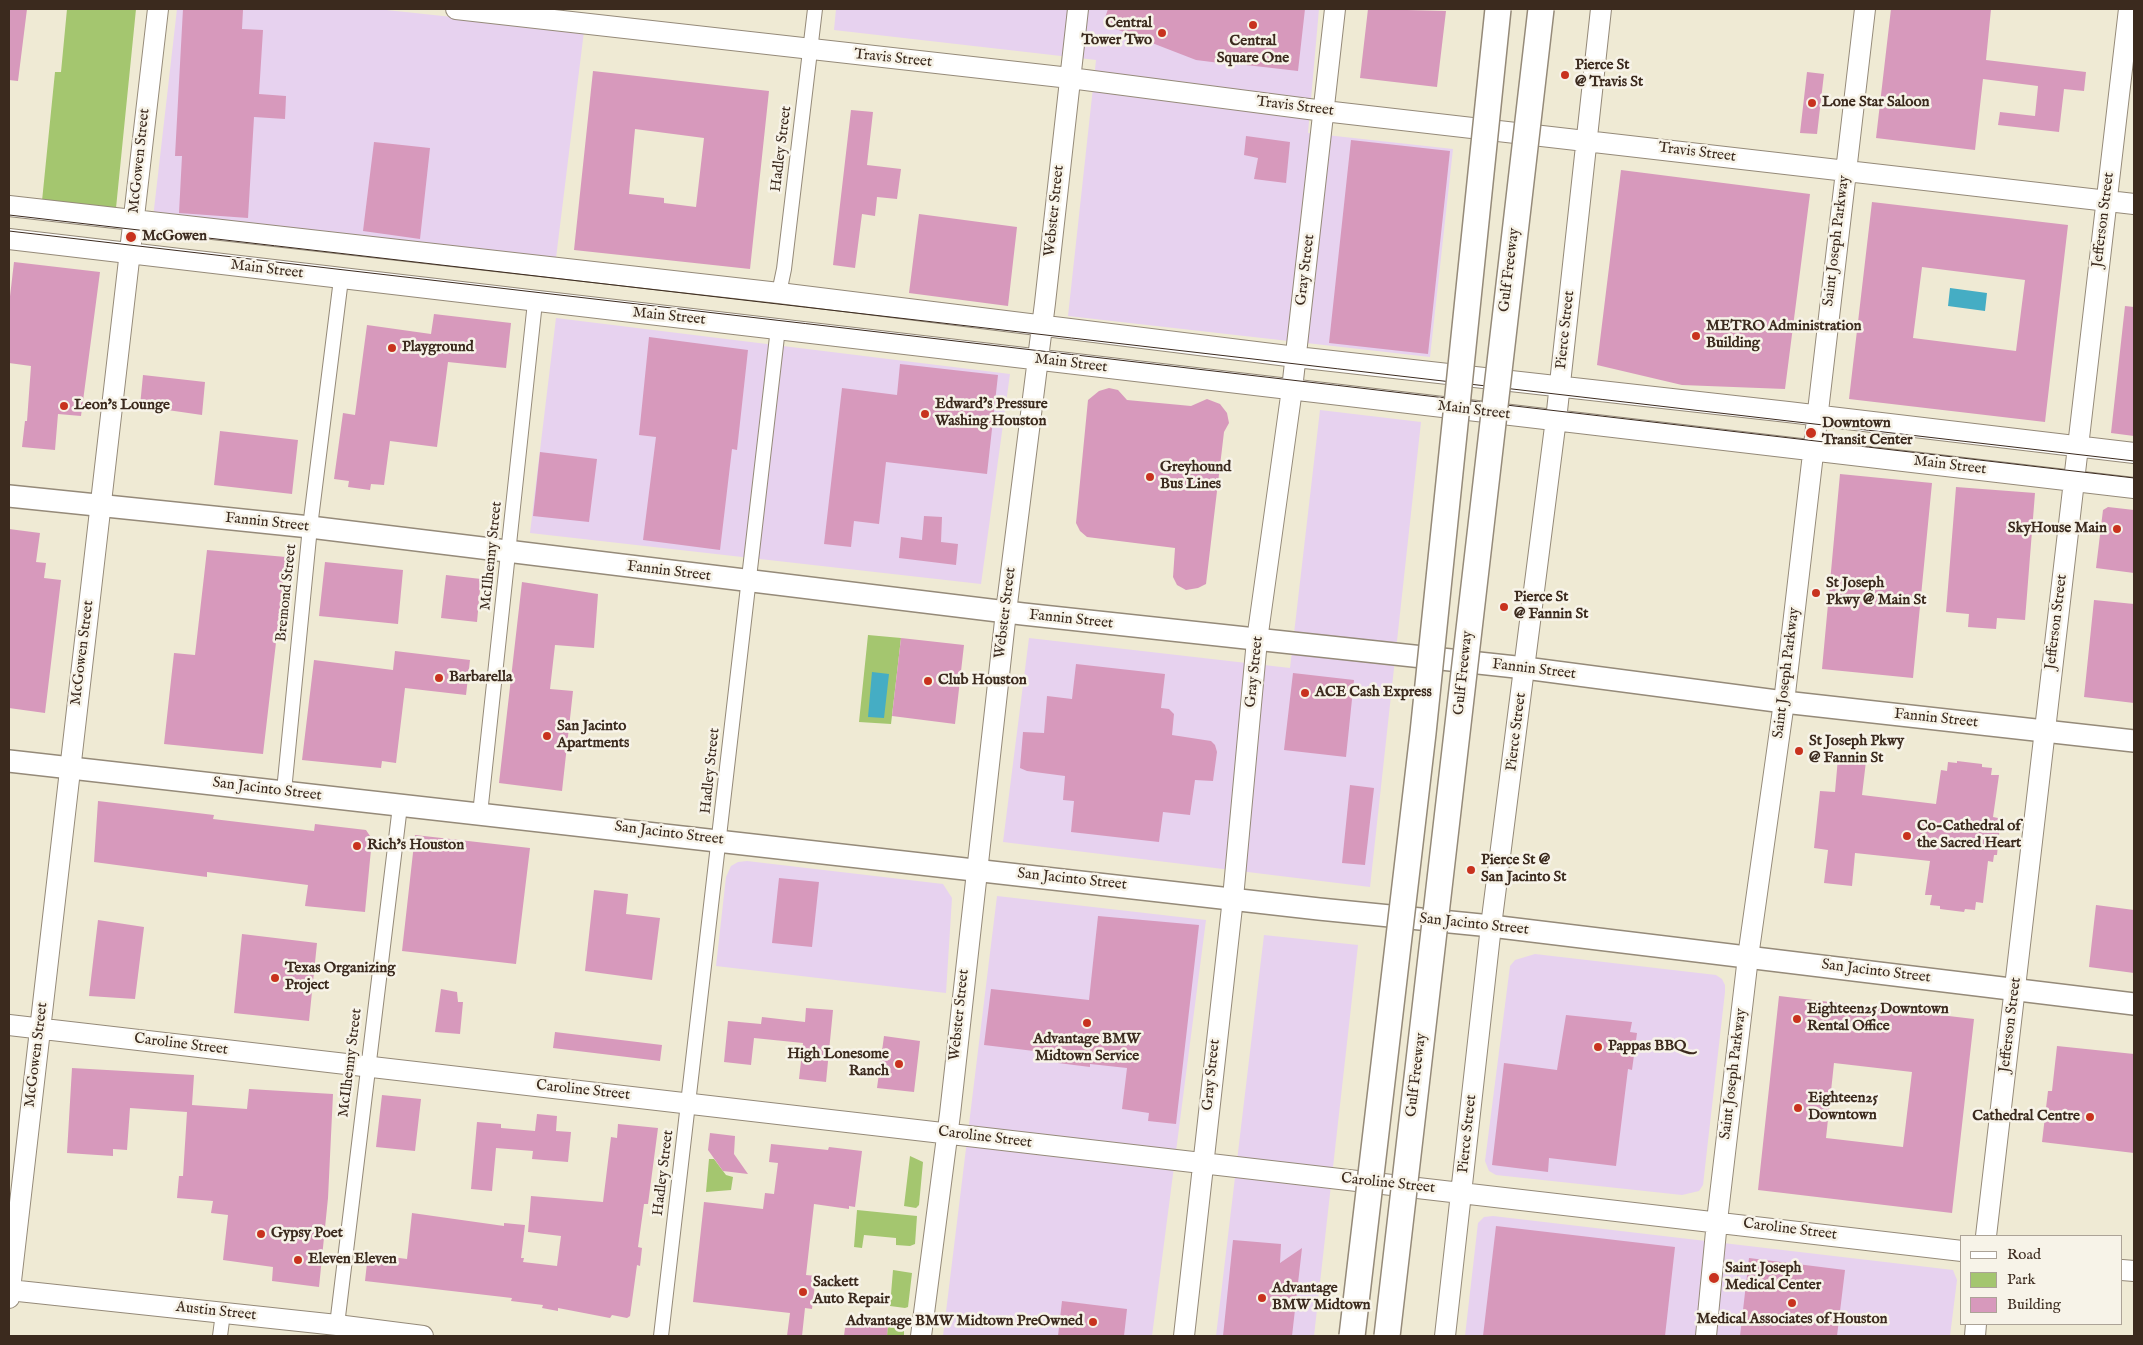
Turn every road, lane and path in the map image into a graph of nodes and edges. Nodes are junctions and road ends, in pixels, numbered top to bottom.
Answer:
1 (158, 9) edge
2 (456, 9) edge
3 (815, 9) edge
4 (1078, 9) edge
5 (1335, 9) edge
6 (1498, 9) edge
7 (1541, 9) edge
8 (1601, 9) edge
9 (1865, 9) edge
10 (2129, 9) edge
11 (811, 50) junction
12 (1070, 78) junction
13 (1324, 111) junction
14 (1587, 140) junction
15 (1846, 171) junction
16 (2106, 200) junction
17 (2134, 204) edge
18 (9, 206) edge
19 (134, 220) junction
20 (9, 239) edge
21 (130, 253) junction
22 (341, 279) junction
23 (779, 293) junction
24 (535, 302) junction
25 (1042, 326) junction
26 (778, 328) junction
27 (1296, 358) junction
28 (1038, 360) junction
29 (1560, 387) junction
30 (1292, 389) junction
31 (1817, 415) junction
32 (1556, 420) junction
33 (2078, 447) junction
34 (1812, 449) junction
35 (2134, 453) edge
36 (2074, 480) junction
37 (2134, 488) edge
38 (9, 496) edge
39 (100, 506) junction
40 (310, 527) junction
41 (509, 553) junction
42 (748, 582) junction
43 (1006, 612) junction
44 (1257, 640) junction
45 (1525, 668) junction
46 (1784, 702) junction
47 (2045, 731) junction
48 (2134, 741) edge
49 (9, 761) edge
50 (70, 768) junction
51 (284, 791) junction
52 (400, 806) junction
53 (480, 814) junction
54 (720, 840) junction
55 (976, 870) junction
56 (1233, 898) junction
57 (1492, 926) junction
58 (1748, 957) junction
59 (2015, 989) junction
60 (2134, 1004) edge
61 (9, 1025) edge
62 (40, 1028) junction
63 (367, 1067) junction
64 (688, 1103) junction
65 (945, 1133) junction
66 (1203, 1164) junction
67 (1462, 1192) junction
68 (1717, 1221) junction
69 (1986, 1235) edge
70 (1960, 1251) edge
71 (9, 1290) edge
72 (9, 1298) edge
73 (223, 1313) junction
74 (337, 1325) junction
75 (220, 1336) edge
76 (421, 1336) edge
77 (661, 1336) edge
78 (921, 1336) edge
79 (1184, 1336) edge
80 (1352, 1336) edge
81 (1387, 1336) edge
82 (1445, 1336) edge
83 (1706, 1336) edge

1 - 19 main road, McGowen Street
2 - 11 main road, Travis Street
3 - 11 street, Hadley Street
4 - 12 main road, Webster Street
5 - 13 main road, Gray Street
6 - 80 highway, bridge
7 - 81 highway, Gulf Freeway, bridge
8 - 14 main road, Pierce Street
9 - 15 main road, Saint Joseph Parkway
10 - 16 main road, Jefferson Street
11 - 12 main road, Travis Street
11 - 23 street, Hadley Street
12 - 13 main road, Travis Street
12 - 25 main road, Webster Street
13 - 14 main road, Travis Street
13 - 27 main road, Gray Street
14 - 15 main road, Travis Street
14 - 29 main road, Pierce Street
15 - 16 main road, Travis Street
15 - 31 main road, Saint Joseph Parkway
16 - 17 main road, Travis Street
16 - 33 main road, Jefferson Street
18 - 19 main road
19 - 21 main road, McGowen Street
19 - 23 main road
20 - 21 main road, Main Street
21 - 22 main road, Main Street
21 - 39 main road, McGowen Street
22 - 24 main road, Main Street
22 - 40 street, Bremond Street
23 - 25 main road
24 - 26 main road, Main Street
24 - 41 street, McIlhenny Street
25 - 27 main road
25 - 28 main road, Webster Street
26 - 28 main road, Main Street
26 - 42 street, Hadley Street
27 - 29 main road
27 - 30 main road, Gray Street
28 - 30 main road, Main Street
28 - 43 main road, Webster Street
29 - 31 main road
29 - 32 main road, Pierce Street
30 - 32 main road, Main Street
30 - 44 main road, Gray Street
31 - 33 main road
31 - 34 main road, Saint Joseph Parkway
32 - 34 main road, Main Street
32 - 45 main road, Pierce Street
33 - 35 main road
33 - 36 main road, Jefferson Street
34 - 36 main road, Main Street
34 - 46 main road, Saint Joseph Parkway
36 - 37 main road, Main Street
36 - 47 main road, Jefferson Street
38 - 39 main road, Fannin Street
39 - 40 main road, Fannin Street
39 - 50 main road, McGowen Street
40 - 41 main road, Fannin Street
40 - 51 street, Bremond Street
41 - 42 main road, Fannin Street
41 - 53 street, McIlhenny Street
42 - 43 main road, Fannin Street
42 - 54 street, Hadley Street
43 - 44 main road, Fannin Street
43 - 55 main road, Webster Street
44 - 45 main road, Fannin Street
44 - 56 main road, Gray Street
45 - 46 main road, Fannin Street
45 - 57 main road, Pierce Street
46 - 47 main road, Fannin Street
46 - 58 main road, Saint Joseph Parkway
47 - 48 main road, Fannin Street
47 - 59 main road, Jefferson Street
49 - 50 main road, San Jacinto Street
50 - 51 main road, San Jacinto Street
50 - 62 main road, McGowen Street
51 - 52 main road, San Jacinto Street
52 - 53 main road, San Jacinto Street
52 - 63 street, McIlhenny Street
53 - 54 main road, San Jacinto Street
54 - 55 main road, San Jacinto Street
54 - 64 street, Hadley Street
55 - 56 main road, San Jacinto Street
55 - 65 main road, Webster Street
56 - 57 main road, San Jacinto Street
56 - 66 main road, Gray Street
57 - 58 main road, San Jacinto Street
57 - 67 main road, Pierce Street
58 - 59 main road, San Jacinto Street
58 - 68 main road, Saint Joseph Parkway
59 - 60 main road, San Jacinto Street
59 - 69 main road, Jefferson Street
61 - 62 main road, Caroline Street
62 - 63 main road, Caroline Street
62 - 71 main road, McGowen Street
63 - 64 main road, Caroline Street
63 - 74 street, McIlhenny Street
64 - 65 main road, Caroline Street
64 - 77 street, Hadley Street
65 - 66 main road, Caroline Street
65 - 78 main road, Webster Street
66 - 67 main road, Caroline Street
66 - 79 main road, Gray Street
67 - 68 main road, Caroline Street
67 - 82 main road, Pierce Street
68 - 70 main road, Caroline Street
68 - 83 main road, Saint Joseph Parkway
71 - 72 main road, McGowen Street
71 - 73 main road, Austin Street
73 - 74 main road, Austin Street
73 - 75 street
74 - 76 main road, Austin Street

